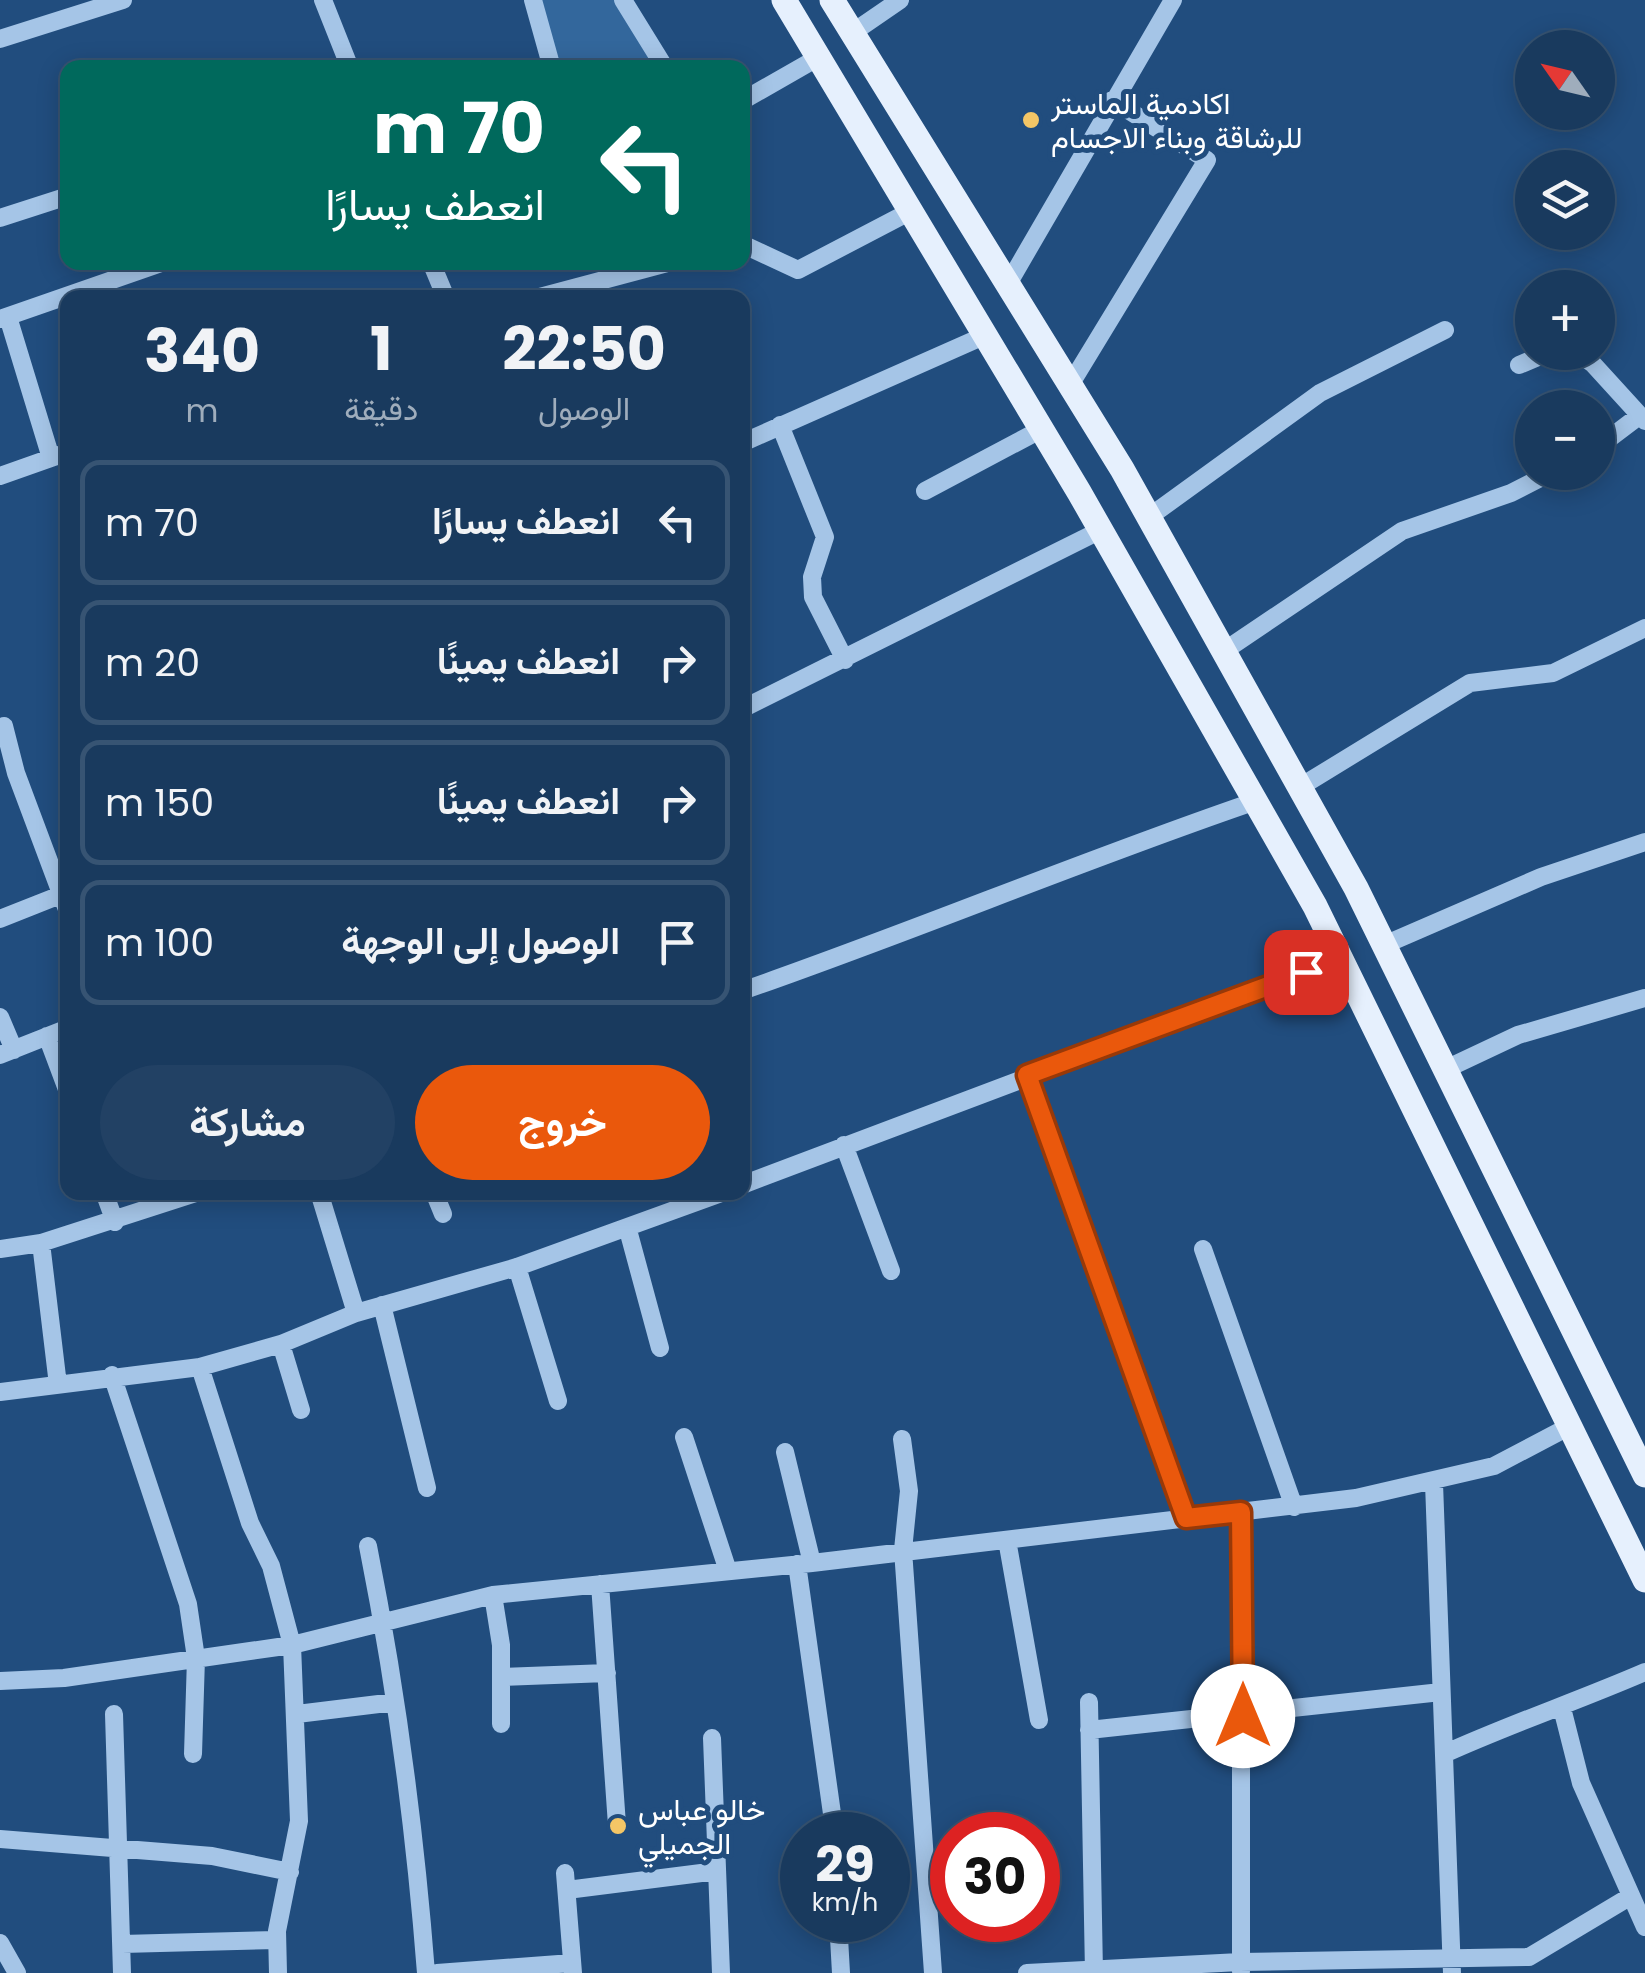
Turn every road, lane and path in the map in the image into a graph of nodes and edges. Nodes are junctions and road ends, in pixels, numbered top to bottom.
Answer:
1 (323, 0) edge
2 (532, 0) edge
3 (624, 0) edge
4 (784, 0) edge
5 (832, 0) edge
6 (900, 0) edge
7 (1173, 0) edge
8 (117, 1) edge
9 (852, 33) junction
10 (0, 38) edge
11 (819, 57) junction
12 (347, 60) edge
13 (550, 60) edge
14 (660, 60) edge
15 (750, 96) edge
16 (1112, 100) junction
17 (60, 199) edge
18 (909, 212) junction
19 (0, 218) edge
20 (750, 248) edge
21 (141, 270) edge
22 (641, 270) edge
23 (1008, 284) junction
24 (84, 290) edge
25 (566, 290) edge
26 (60, 298) edge
27 (967, 305) junction
28 (4, 318) edge
29 (1445, 330) dead end
30 (986, 335) junction
31 (1598, 370) edge
32 (1070, 385) junction
33 (1642, 418) edge
34 (780, 425) junction
35 (1040, 430) junction
36 (1615, 436) edge
37 (750, 439) edge
38 (59, 455) edge
39 (0, 476) edge
40 (1517, 490) edge
41 (924, 491) dead end
42 (1149, 517) junction
43 (1101, 530) junction
44 (1645, 628) edge
45 (1224, 651) junction
46 (845, 660) junction
47 (750, 705) edge
48 (4, 726) dead end
49 (1300, 787) junction
50 (1256, 801) junction
51 (1645, 842) edge
52 (60, 884) edge
53 (60, 901) edge
54 (0, 919) edge
55 (1384, 944) junction
56 (1341, 959) junction
57 (750, 987) edge
58 (1645, 998) edge
59 (0, 1017) edge
60 (60, 1031) edge
61 (47, 1036) junction
62 (7, 1053) edge
63 (1448, 1068) junction
64 (60, 1071) edge
65 (1027, 1075) junction
66 (844, 1146) junction
67 (750, 1182) edge
68 (107, 1200) edge
69 (177, 1200) edge
70 (322, 1200) edge
71 (437, 1200) edge
72 (704, 1200) edge
73 (443, 1214) dead end
74 (115, 1222) junction
75 (628, 1230) junction
76 (41, 1244) junction
77 (0, 1249) edge
78 (1202, 1249) dead end
79 (517, 1267) junction
80 (891, 1271) dead end
81 (382, 1306) junction
82 (356, 1313) junction
83 (280, 1344) junction
84 (660, 1348) dead end
85 (200, 1367) junction
86 (112, 1375) junction
87 (58, 1385) junction
88 (0, 1392) edge
89 (558, 1401) dead end
90 (301, 1410) dead end
91 (1570, 1426) junction
92 (684, 1437) dead end
93 (902, 1439) dead end
94 (785, 1452) dead end
95 (1645, 1475) edge
96 (1434, 1482) junction
97 (427, 1488) dead end
98 (1294, 1507) junction
99 (1241, 1512) junction
100 (1186, 1518) junction
101 (1007, 1540) junction
102 (368, 1546) dead end
103 (903, 1550) junction
104 (804, 1563) junction
105 (728, 1571) junction
106 (1645, 1580) edge
107 (600, 1584) junction
108 (493, 1595) junction
109 (384, 1624) junction
110 (292, 1644) junction
111 (196, 1658) junction
112 (1645, 1672) edge
113 (607, 1673) junction
114 (503, 1677) junction
115 (0, 1681) edge
116 (1442, 1692) junction
117 (395, 1702) junction
118 (1089, 1702) dead end
119 (1562, 1708) junction
120 (114, 1714) dead end
121 (297, 1714) junction
122 (1243, 1716) junction
123 (1038, 1720) dead end
124 (501, 1724) dead end
125 (1090, 1730) junction
126 (712, 1738) dead end
127 (193, 1754) dead end
128 (1444, 1754) junction
129 (831, 1812) edge
130 (616, 1825) dead end
131 (0, 1839) edge
132 (118, 1849) junction
133 (717, 1871) junction
134 (290, 1872) junction
135 (1632, 1896) junction
136 (1645, 1927) edge
137 (277, 1940) junction
138 (839, 1942) edge
139 (0, 1943) edge
140 (122, 1944) junction
141 (1240, 1967) edge
142 (1451, 1967) edge
143 (573, 1968) edge
144 (1094, 1972) edge
145 (16, 1973) edge
146 (122, 1973) edge
147 (278, 1973) edge
148 (426, 1973) edge
149 (436, 1973) edge
150 (720, 1973) edge
151 (841, 1973) edge
152 (933, 1973) edge
153 (1027, 1973) edge

1 - 12 street
2 - 13 street
3 - 14 street
4 - 11 main road
5 - 9 main road
6 - 9 street
7 - 16 street
8 - 10 street
9 - 11 main road
9 - 23 main road
11 - 15 street
11 - 18 main road
16 - 23 street
16 - 32 street
17 - 19 street
18 - 20 street
18 - 27 main road
21 - 24 street
22 - 25 street
23 - 27 main road
23 - 32 main road
26 - 28 street
27 - 30 main road
28 - 38 street
29 - 42 street
30 - 34 street
30 - 35 main road
31 - 33 street
32 - 42 main road
33 - 36 street
34 - 37 street
34 - 46 street
35 - 41 street
35 - 43 main road
38 - 39 street
40 - 45 street
42 - 45 main road
43 - 46 street
43 - 50 main road
44 - 49 street
45 - 49 main road
46 - 47 street
48 - 52 street
49 - 55 main road
50 - 56 main road
50 - 57 street
51 - 55 street
53 - 54 street
55 - 63 main road
56 - 65 street
56 - 91 main road
58 - 63 street
59 - 62 street
60 - 61 street
61 - 62 street
61 - 64 street
63 - 95 main road
65 - 66 street
65 - 100 street
66 - 67 street
66 - 80 street
68 - 74 street
69 - 74 street
70 - 82 street
71 - 73 street
72 - 75 street
74 - 76 street
75 - 79 street
75 - 84 street
76 - 77 street
76 - 87 street
78 - 98 street
79 - 81 street
79 - 89 street
81 - 82 street
81 - 97 street
82 - 83 street
83 - 85 street
83 - 90 street
85 - 86 street
85 - 110 street
86 - 87 street
86 - 111 street
87 - 88 street
91 - 96 street
91 - 106 main road
92 - 105 street
93 - 103 street
94 - 104 street
96 - 98 street
96 - 116 street
98 - 99 street
99 - 100 street
99 - 122 street
100 - 101 street
101 - 103 street
101 - 123 street
102 - 109 street
103 - 104 street
103 - 152 street
104 - 105 street
104 - 129 street
105 - 107 street
107 - 108 street
107 - 113 street
108 - 109 street
108 - 114 street
109 - 110 street
109 - 117 street
110 - 111 street
110 - 121 street
111 - 115 street
111 - 127 street
112 - 119 street
113 - 114 street
113 - 130 street
114 - 124 street
116 - 122 street
116 - 128 street
117 - 121 street
117 - 148 street
118 - 125 street
119 - 128 street
119 - 135 street
120 - 132 street
121 - 134 street
122 - 125 street
122 - 141 street
125 - 144 street
126 - 133 street
128 - 142 street
131 - 132 street
132 - 134 street
132 - 140 street
133 - 143 street
133 - 150 street
134 - 137 street
135 - 136 street
135 - 142 street
137 - 140 street
137 - 147 street
138 - 151 street
139 - 145 street
140 - 146 street
141 - 142 street
141 - 144 street
143 - 149 street
144 - 153 street

